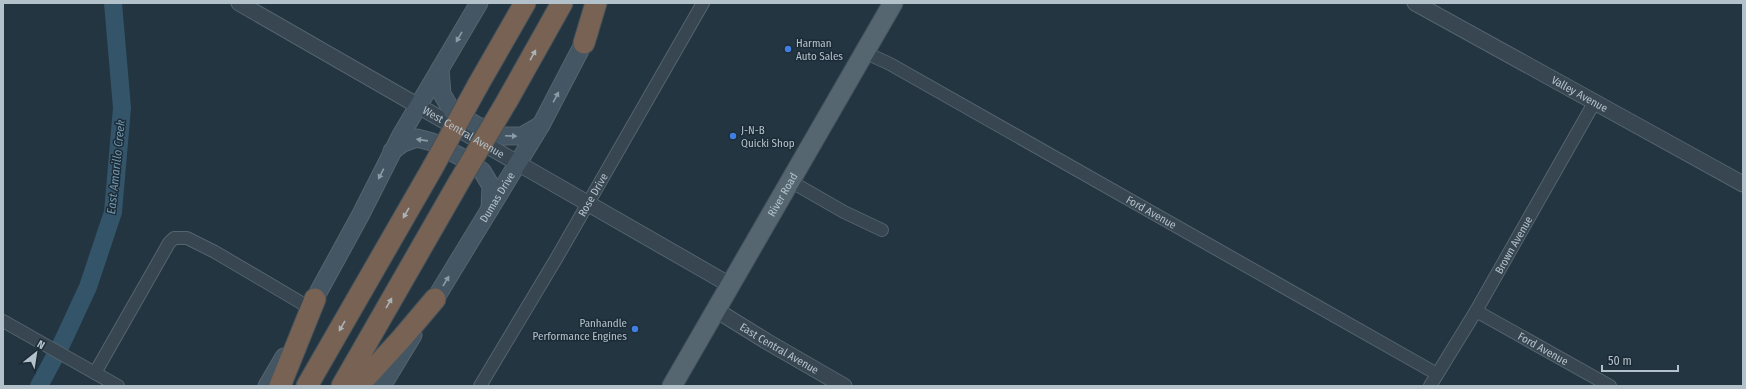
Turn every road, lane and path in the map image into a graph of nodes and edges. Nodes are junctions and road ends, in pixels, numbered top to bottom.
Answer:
1 (239, 3) edge
2 (479, 3) edge
3 (525, 3) edge
4 (562, 3) edge
5 (596, 3) edge
6 (605, 3) edge
7 (703, 3) edge
8 (893, 3) edge
9 (1415, 3) edge
10 (584, 43) junction
11 (864, 52) junction
12 (440, 70) junction
13 (1594, 103) junction
14 (417, 106) junction
15 (541, 125) junction
16 (392, 151) junction
17 (518, 164) junction
18 (790, 181) junction
19 (1743, 184) edge
20 (587, 203) junction
21 (490, 209) junction
22 (882, 230) dead end
23 (730, 285) junction
24 (435, 299) junction
25 (312, 303) junction
26 (716, 310) junction
27 (1476, 311) junction
28 (3, 321) edge
29 (95, 373) junction
30 (1437, 374) junction
31 (118, 386) edge
32 (267, 386) edge
33 (280, 386) edge
34 (307, 386) edge
35 (342, 386) edge
36 (358, 386) edge
37 (382, 386) edge
38 (480, 386) edge
39 (672, 386) edge
40 (844, 386) edge
41 (1430, 386) edge
42 (1610, 386) edge

1 - 14 street, West Central Avenue
2 -> 12 main road
3 -> 34 highway, bridge
35 -> 4 highway, bridge
5 - 10 highway
6 - 10 main road, Dumas Drive
7 - 20 street, Rose Drive
8 - 11 main road, River Road
9 - 13 street, Valley Avenue
15 -> 10 main road, Dumas Drive
11 - 18 main road, River Road
11 - 30 street, Ford Avenue
12 - 14 main road
12 -> 15 main road
13 - 19 street, Valley Avenue
13 - 27 street, Brown Avenue
14 - 16 main road
14 - 17 street, West Central Avenue
15 - 17 main road, Dumas Drive
21 -> 16 main road
16 -> 25 main road
17 - 20 street, West Central Avenue
17 - 21 main road, Dumas Drive
18 - 22 street
18 - 23 main road, River Road
20 - 23 street, West Central Avenue
20 - 38 street, Rose Drive
24 -> 21 main road, Dumas Drive
23 - 26 main road, River Road
24 - 36 highway
24 - 37 main road, Dumas Drive
25 - 29 street
25 - 32 main road
25 - 33 highway
26 - 39 main road, River Road
26 - 40 street, East Central Avenue
27 - 30 street, Brown Avenue
27 - 42 street, Ford Avenue
28 - 29 street
29 - 31 street
30 - 41 street, Brown Avenue

